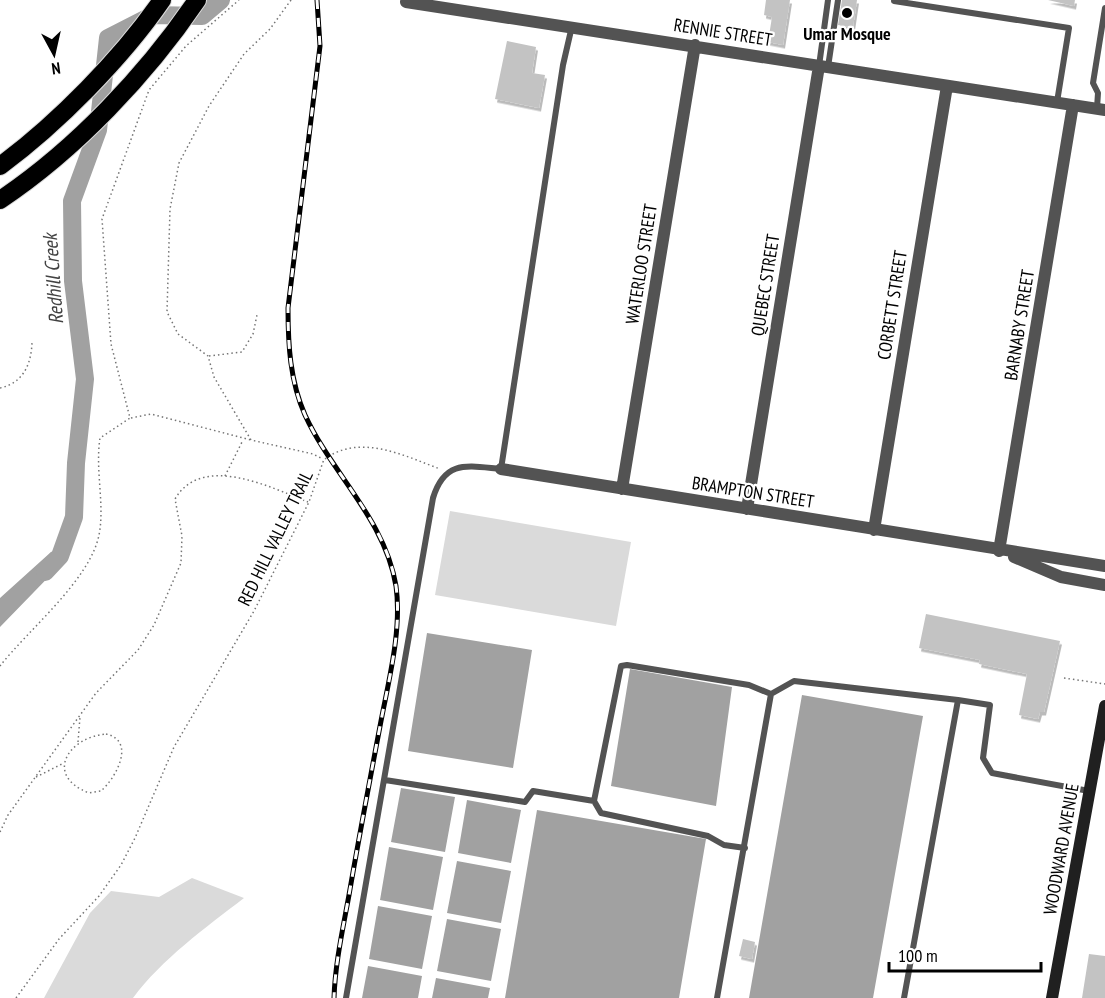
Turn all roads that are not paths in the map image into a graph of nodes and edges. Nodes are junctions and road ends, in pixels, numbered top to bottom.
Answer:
1 (162, 0) edge
2 (197, 0) edge
3 (820, 0) edge
4 (838, 0) edge
5 (827, 1) edge
6 (894, 1) edge
7 (406, 2) dead end
8 (1105, 8) edge
9 (572, 25) junction
10 (695, 45) junction
11 (824, 67) junction
12 (947, 86) junction
13 (1057, 102) junction
14 (1073, 105) junction
15 (1101, 109) edge
16 (6, 162) edge
17 (0, 200) edge
18 (501, 469) junction
19 (622, 489) junction
20 (747, 509) junction
21 (874, 530) junction
22 (999, 551) junction
23 (1105, 566) edge
24 (1105, 585) edge
25 (771, 694) junction
26 (958, 700) junction
27 (1105, 706) edge
28 (385, 780) junction
29 (1089, 791) junction
30 (594, 801) junction
31 (745, 848) junction
32 (346, 998) edge
33 (717, 998) edge
34 (904, 998) edge
35 (1052, 998) edge

1 - 16 highway
2 - 17 highway
3 - 5 lane
4 - 11 lane
5 - 11 lane
6 - 13 lane
7 - 9 street, RENNIE STREET
8 - 15 lane
9 - 10 street, RENNIE STREET
9 - 18 lane
10 - 11 street, RENNIE STREET
10 - 19 street, WATERLOO STREET
11 - 12 street, RENNIE STREET
11 - 20 street, QUEBEC STREET
12 - 13 street, RENNIE STREET
12 - 21 street, CORBETT STREET
13 - 14 street, RENNIE STREET
14 - 15 street, RENNIE STREET
14 - 22 street, BARNABY STREET
18 - 19 street, BRAMPTON STREET
18 - 28 lane
19 - 20 street, BRAMPTON STREET
20 - 21 street, BRAMPTON STREET
21 - 22 street, BRAMPTON STREET
22 - 23 street, BRAMPTON STREET
22 - 24 street, BRAMPTON STREET
25 - 26 lane
25 - 30 lane
25 - 31 lane
26 - 29 lane
26 - 34 lane
27 - 29 main road, WOODWARD AVENUE
28 - 30 lane
28 - 32 lane
29 - 35 main road, WOODWARD AVENUE
30 - 31 lane
31 - 33 lane

